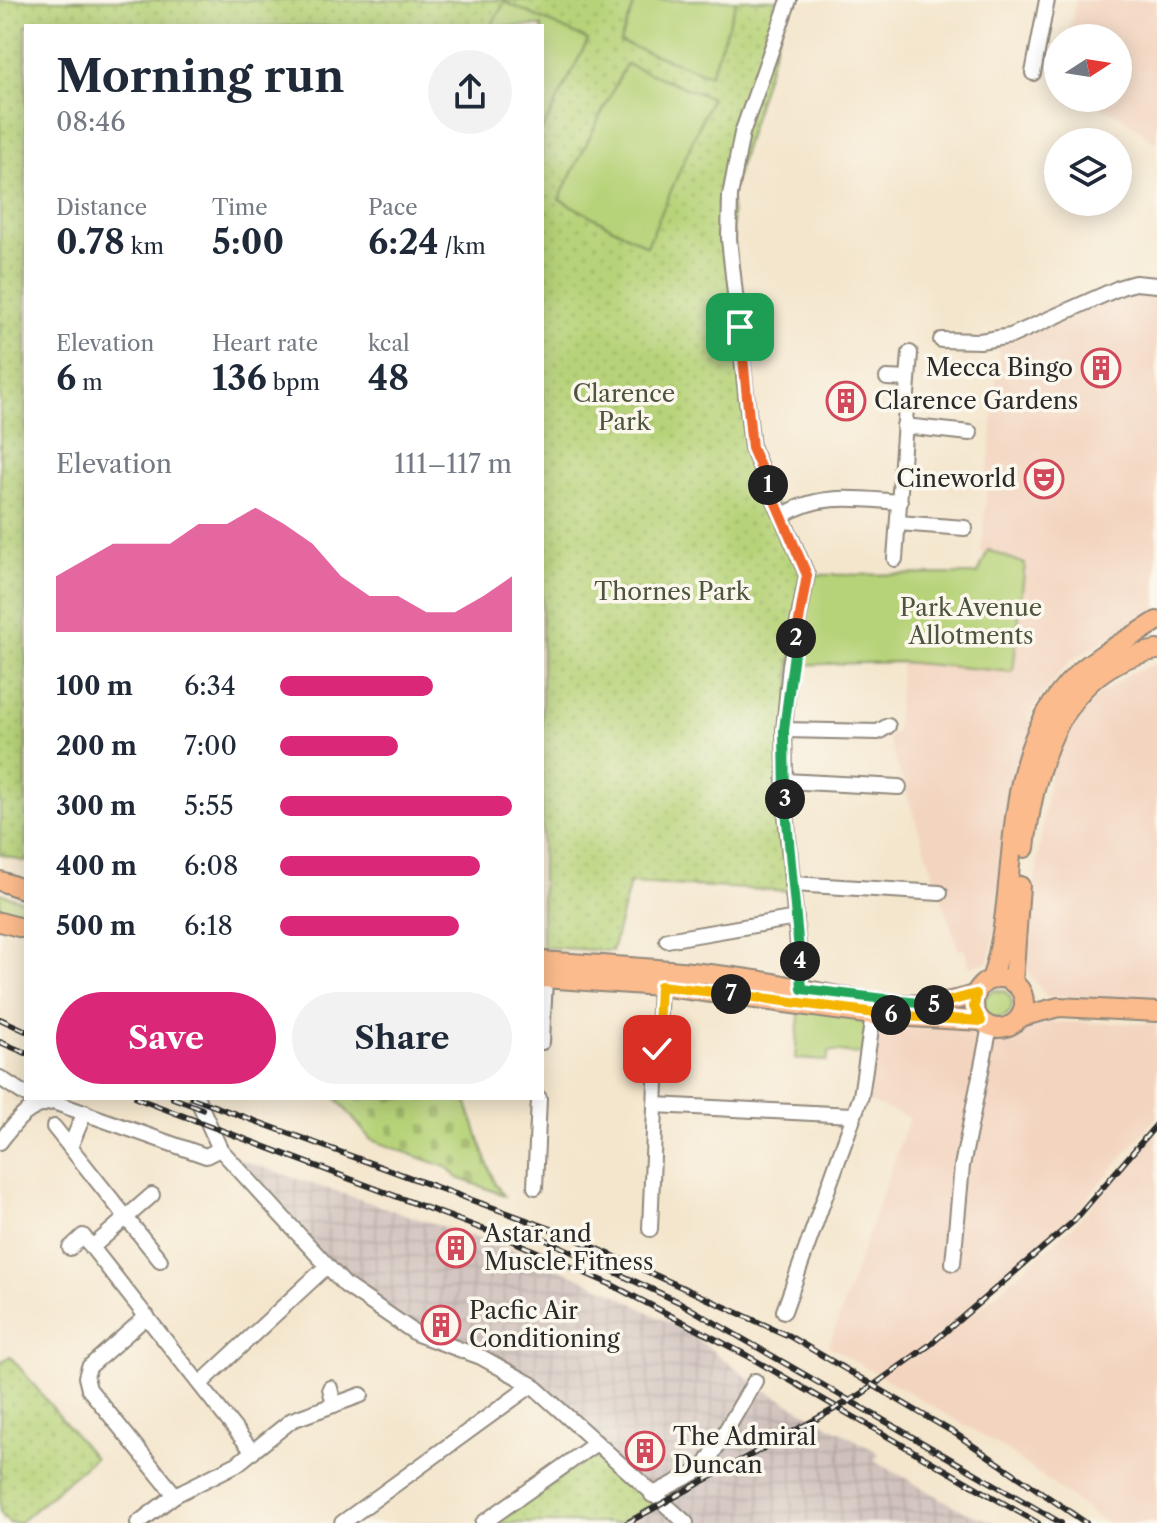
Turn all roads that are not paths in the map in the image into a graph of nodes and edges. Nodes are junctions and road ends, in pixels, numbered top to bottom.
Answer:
1 (789, 0) edge
2 (1047, 0) edge
3 (1033, 73) dead end
4 (1157, 285) edge
5 (941, 340) dead end
6 (910, 353) dead end
7 (887, 378) dead end
8 (908, 379) junction
9 (904, 426) junction
10 (970, 433) dead end
11 (900, 502) junction
12 (782, 516) junction
13 (898, 523) junction
14 (965, 528) dead end
15 (895, 559) dead end
16 (1157, 621) edge
17 (1157, 650) edge
18 (888, 726) dead end
19 (784, 730) junction
20 (784, 781) junction
21 (899, 787) dead end
22 (0, 881) edge
23 (793, 884) junction
24 (24, 889) edge
25 (940, 893) dead end
26 (796, 918) junction
27 (0, 922) edge
28 (24, 928) edge
29 (737, 930) junction
30 (673, 936) dead end
31 (737, 946) dead end
32 (544, 972) edge
33 (544, 972) edge
34 (991, 980) junction
35 (660, 986) junction
36 (1016, 987) junction
37 (802, 989) junction
38 (976, 994) junction
39 (1059, 1007) junction
40 (1157, 1012) edge
41 (873, 1015) junction
42 (1020, 1017) junction
43 (985, 1024) junction
44 (0, 1078) edge
45 (24, 1095) edge
46 (28, 1100) edge
47 (37, 1100) edge
48 (198, 1100) edge
49 (539, 1100) edge
50 (655, 1105) junction
51 (85, 1112) junction
52 (852, 1115) junction
53 (54, 1127) dead end
54 (0, 1142) edge
55 (70, 1147) junction
56 (220, 1149) junction
57 (535, 1187) dead end
58 (152, 1195) dead end
59 (125, 1218) junction
60 (650, 1229) dead end
61 (97, 1243) dead end
62 (70, 1248) dead end
63 (160, 1260) dead end
64 (953, 1263) dead end
65 (326, 1267) junction
66 (784, 1311) dead end
67 (147, 1316) junction
68 (755, 1381) dead end
69 (200, 1384) junction
70 (532, 1385) junction
71 (330, 1388) dead end
72 (361, 1395) dead end
73 (334, 1405) junction
74 (595, 1444) junction
75 (253, 1452) junction
76 (175, 1495) junction
77 (652, 1495) junction
78 (138, 1523) edge
79 (342, 1523) edge
80 (483, 1523) edge
81 (686, 1523) edge

1 - 12 street
2 - 3 street
4 - 5 street
6 - 8 street
7 - 8 street
8 - 9 street
9 - 10 street
9 - 11 street
11 - 12 street
11 - 13 street
12 - 19 street
13 - 14 street
13 - 15 street
16 - 34 main road
17 - 36 main road
18 - 19 street
19 - 20 street
20 - 21 street
20 - 23 street
22 - 24 main road
23 - 25 street
23 - 26 street
26 - 29 street
26 - 37 street
27 - 28 main road
29 - 30 street
29 - 31 street
32 - 37 main road
33 - 35 main road
34 - 36 main road
34 - 38 main road
35 - 41 main road
35 - 50 street
36 - 39 main road
36 - 42 main road
37 - 38 main road
38 - 43 main road
39 - 40 main road
39 - 42 main road
41 - 43 main road
41 - 52 street
42 - 43 main road
43 - 64 street
44 - 45 street
46 - 54 street
47 - 51 street
48 - 56 street
49 - 57 street
50 - 52 street
50 - 60 street
51 - 55 street
51 - 56 street
52 - 66 street
53 - 55 street
55 - 59 street
56 - 65 street
58 - 59 street
59 - 61 street
59 - 63 street
62 - 67 street
65 - 69 street
65 - 70 street
67 - 69 street
67 - 76 street
68 - 77 street
69 - 75 street
70 - 74 street
70 - 79 street
71 - 73 street
72 - 73 street
73 - 75 street
74 - 77 street
74 - 80 street
75 - 76 street
76 - 78 street
77 - 81 street

